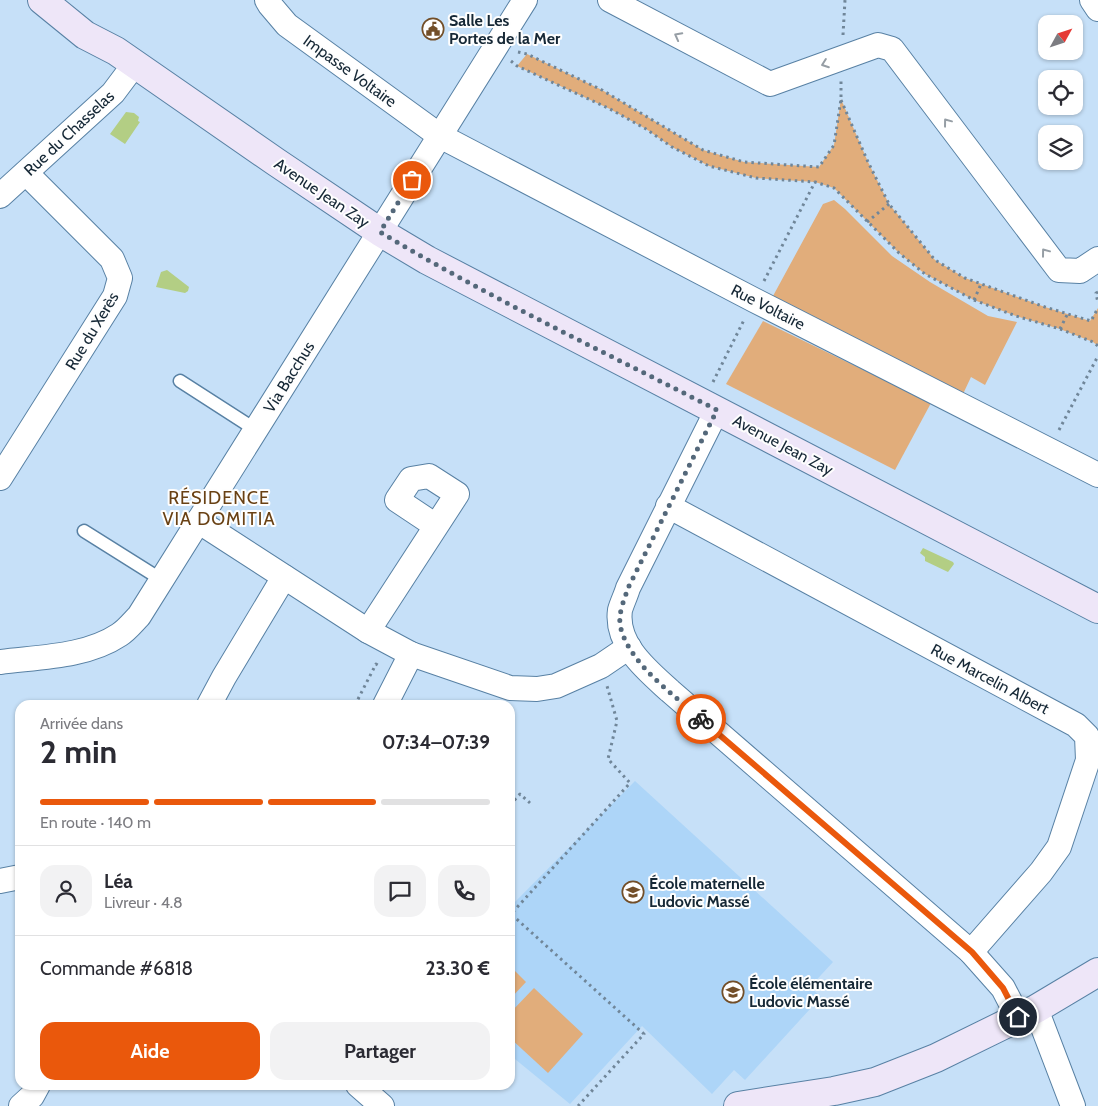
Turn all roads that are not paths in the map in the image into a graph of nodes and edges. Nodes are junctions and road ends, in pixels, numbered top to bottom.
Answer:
1 (42, 0) edge
2 (67, 0) edge
3 (267, 0) edge
4 (525, 0) edge
5 (610, 0) edge
6 (1092, 0) edge
7 (1098, 8) edge
8 (125, 58) junction
9 (440, 136) junction
10 (26, 173) junction
11 (0, 196) edge
12 (380, 232) junction
13 (1098, 259) edge
14 (180, 381) dead end
15 (717, 410) junction
16 (256, 430) junction
17 (1098, 475) edge
18 (0, 478) edge
19 (668, 506) junction
20 (198, 521) junction
21 (436, 526) dead end
22 (84, 531) dead end
23 (284, 578) junction
24 (162, 580) junction
25 (1098, 609) edge
26 (368, 630) junction
27 (629, 647) junction
28 (411, 654) junction
29 (0, 662) edge
30 (212, 700) edge
31 (388, 700) edge
32 (15, 878) edge
33 (0, 881) edge
34 (972, 952) junction
35 (1098, 972) edge
36 (1027, 1013) junction
37 (364, 1090) edge
38 (382, 1106) edge
39 (738, 1106) edge
40 (1073, 1106) edge

1 - 8 street, Avenue Jean Zay
2 - 8 street, Avenue Jean Zay
3 - 9 street, Impasse Voltaire
4 - 9 street, Via Bacchus
13 -> 5 street
6 - 7 street
8 - 10 street, Rue du Chasselas
8 - 12 street, Avenue Jean Zay
9 - 12 street, Via Bacchus
9 - 17 street, Rue Voltaire
10 - 11 street, Rue du Chasselas
10 - 18 street, Rue du Xerès
12 - 15 street, Avenue Jean Zay
12 - 16 street, Via Bacchus
14 - 16 lane
15 - 19 street
15 - 25 street, Avenue Jean Zay
16 - 20 street, Via Bacchus
19 - 27 street
19 - 34 street, Rue Marcelin Albert
20 - 23 street
20 - 24 street, Via Bacchus
21 - 26 street
22 - 24 lane
23 - 26 street
23 - 30 street
24 - 29 street
26 - 28 street
27 - 28 street
27 - 34 street
28 - 31 street
32 - 33 street
34 - 36 street
35 - 36 street
36 - 39 street
36 - 40 street
37 - 38 street

